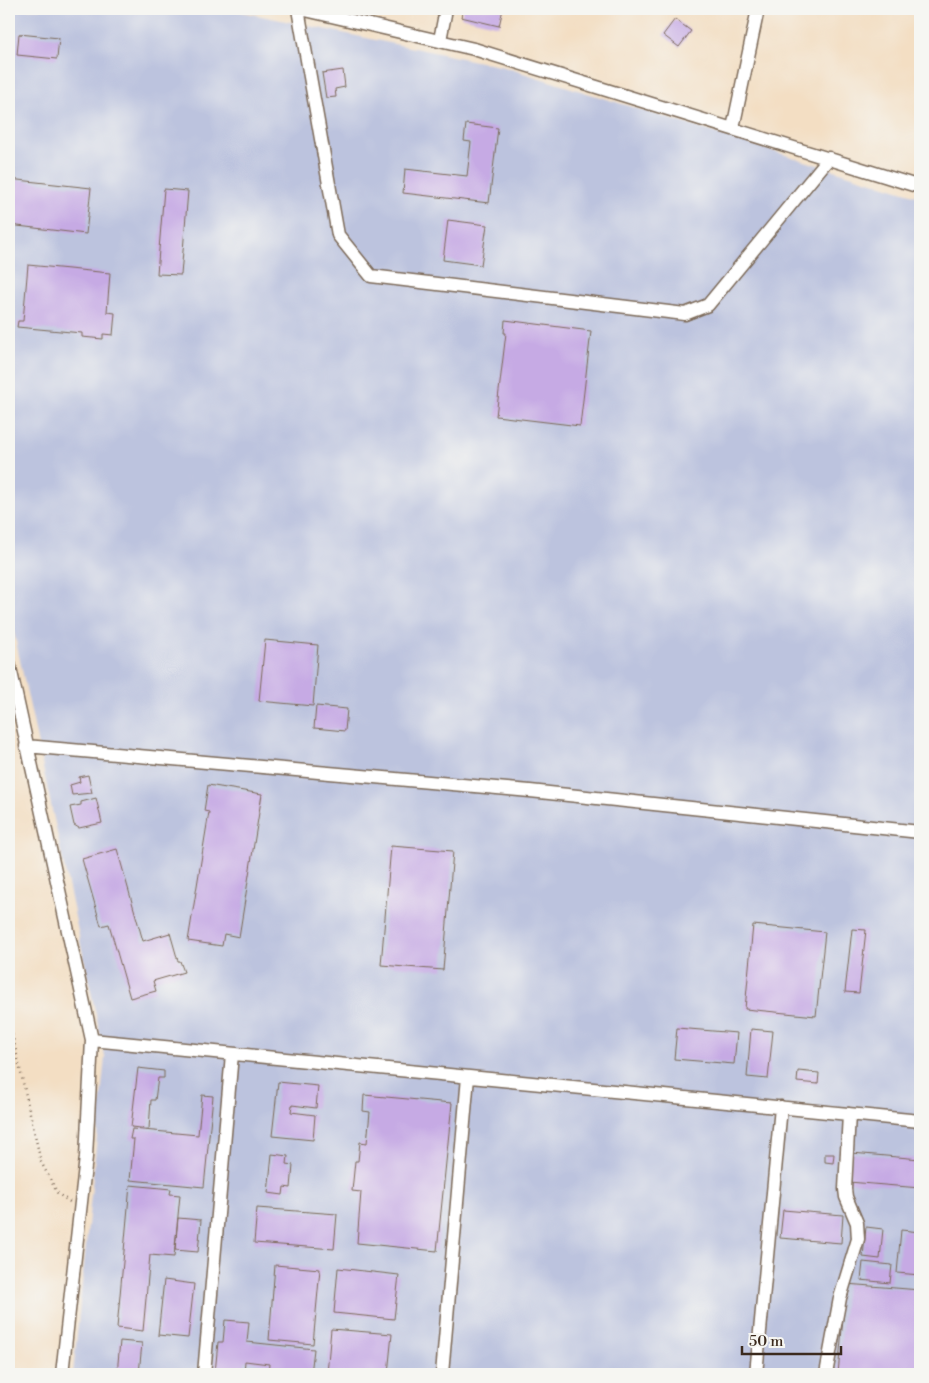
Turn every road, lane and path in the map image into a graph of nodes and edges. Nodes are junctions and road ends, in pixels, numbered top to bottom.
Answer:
1 (300, 9) edge
2 (446, 9) edge
3 (758, 9) edge
4 (326, 12) edge
5 (440, 40) junction
6 (732, 128) junction
7 (828, 158) junction
8 (920, 187) edge
9 (9, 663) edge
10 (26, 746) junction
11 (920, 832) edge
12 (9, 1020) edge
13 (92, 1040) junction
14 (232, 1054) junction
15 (468, 1077) junction
16 (781, 1107) junction
17 (849, 1114) junction
18 (920, 1121) edge
19 (81, 1210) junction
20 (62, 1374) edge
21 (204, 1374) edge
22 (442, 1374) edge
23 (756, 1374) edge
24 (826, 1374) edge

1 - 4 street
1 - 7 street
2 - 5 street
3 - 6 street
4 - 5 street
5 - 6 street
6 - 7 street
7 - 8 street
9 - 10 street
10 - 11 street
10 - 13 street
12 - 19 path
13 - 14 street
13 - 19 street
14 - 15 street
14 - 21 street
15 - 16 street
15 - 22 street
16 - 17 street
16 - 23 street
17 - 18 street
17 - 24 street
19 - 20 street

